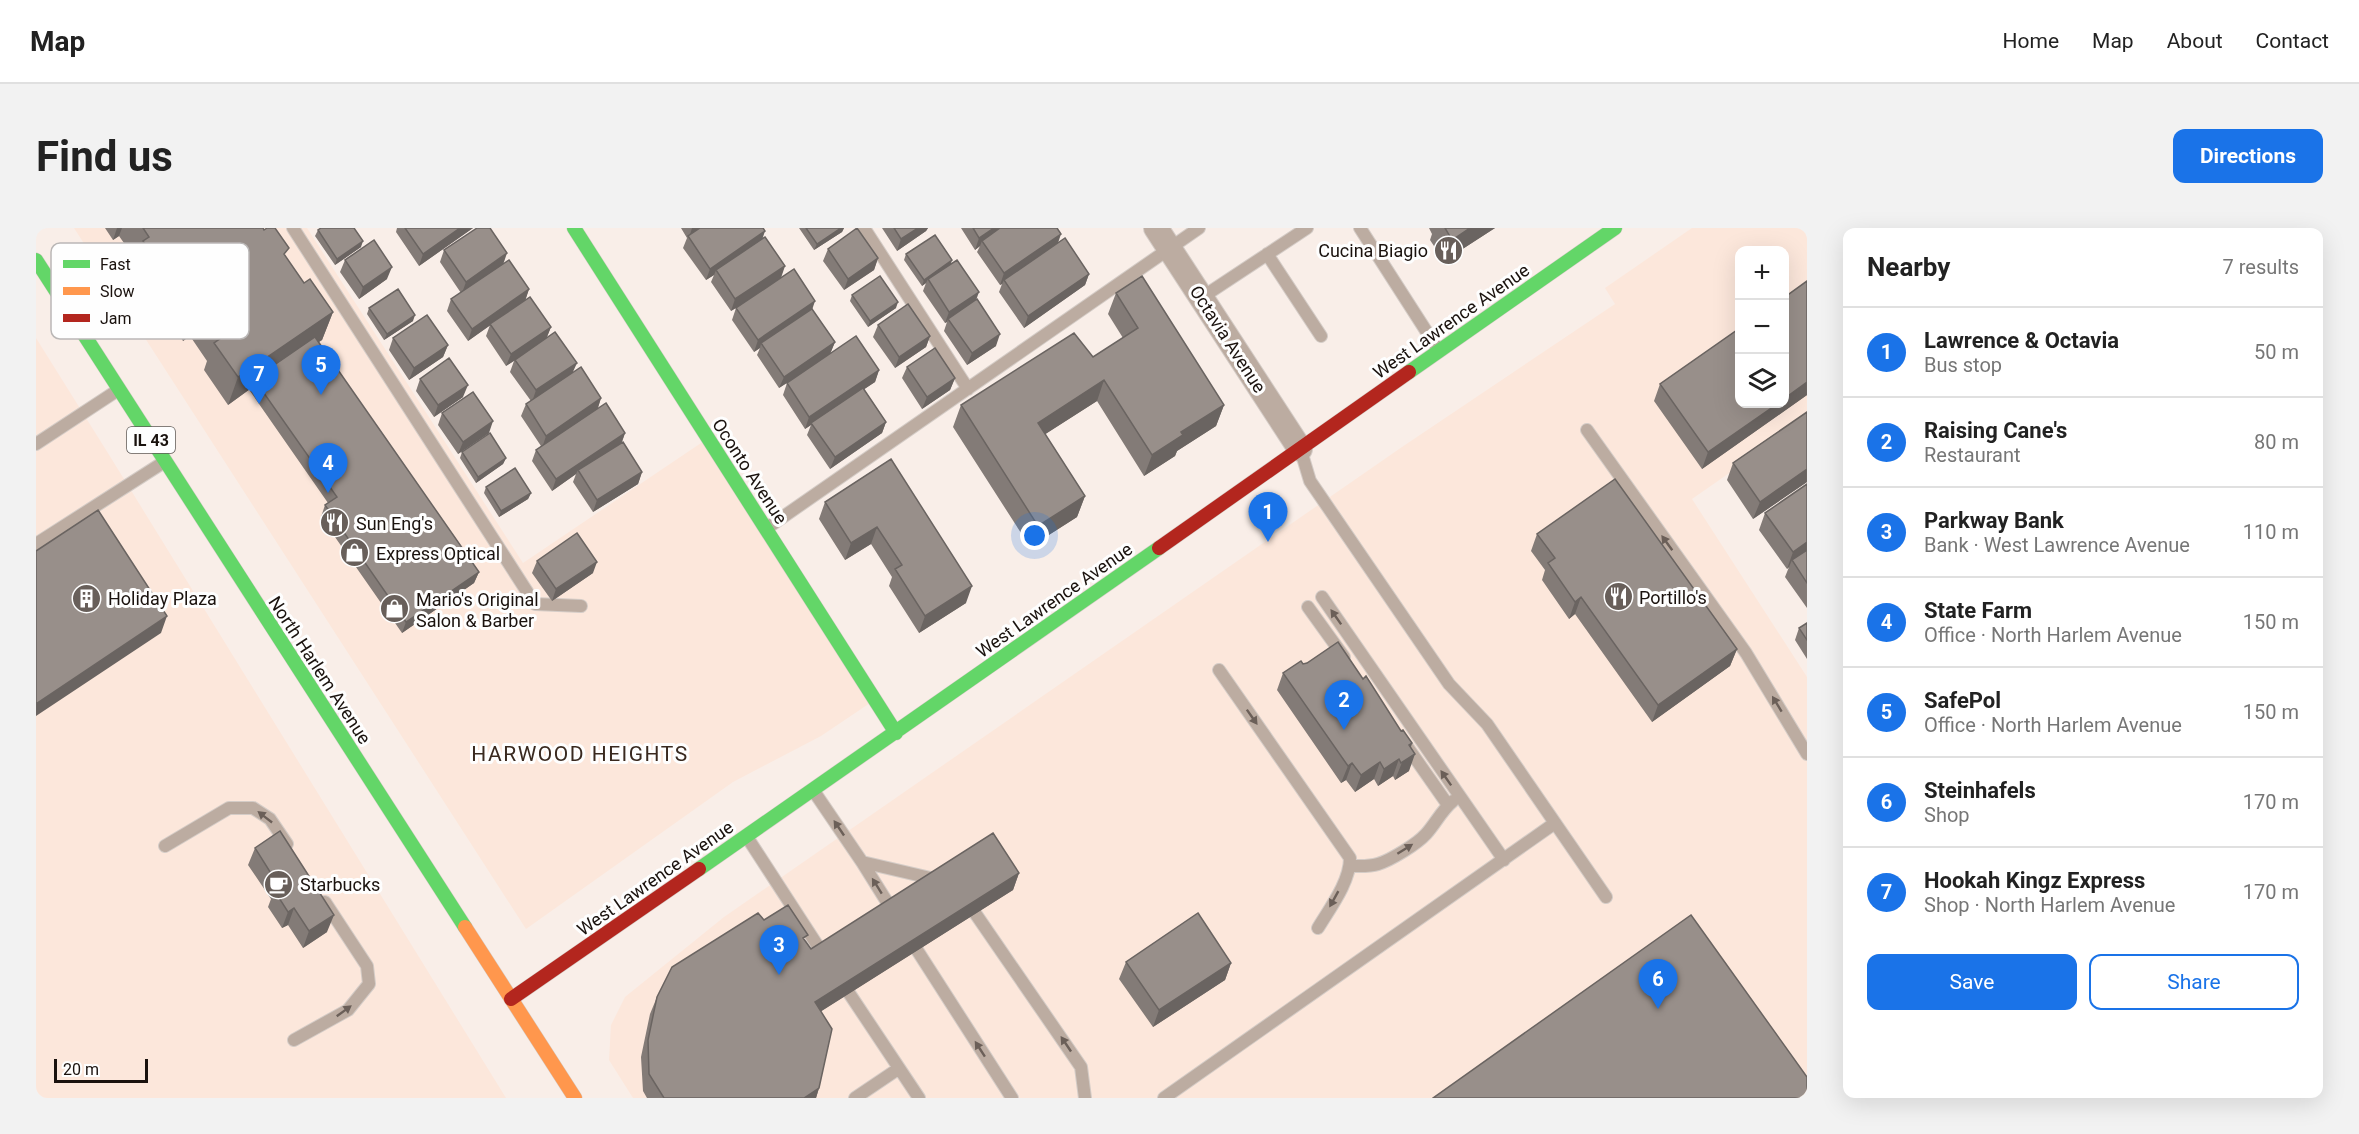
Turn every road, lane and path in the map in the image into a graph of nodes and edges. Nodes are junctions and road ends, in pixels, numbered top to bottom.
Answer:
1 (293, 228) edge
2 (574, 228) edge
3 (864, 228) edge
4 (1156, 228) edge
5 (1199, 228) edge
6 (1307, 228) edge
7 (1360, 228) edge
8 (1615, 228) edge
9 (1170, 249) junction
10 (1267, 254) junction
11 (36, 260) edge
12 (51, 284) edge
13 (1202, 298) junction
14 (1321, 336) dead end
15 (86, 339) edge
16 (1439, 352) junction
17 (969, 388) junction
18 (118, 389) junction
19 (1587, 430) dead end
20 (36, 444) edge
21 (1300, 449) junction
22 (165, 462) junction
23 (766, 529) junction
24 (36, 544) edge
25 (1322, 597) dead end
26 (581, 606) dead end
27 (1308, 607) dead end
28 (1348, 664) edge
29 (1219, 670) dead end
30 (896, 732) junction
31 (1402, 739) edge
32 (1807, 754) edge
33 (813, 790) junction
34 (1459, 796) junction
35 (1448, 805) junction
36 (1556, 824) junction
37 (747, 836) junction
38 (165, 846) dead end
39 (296, 858) edge
40 (1503, 860) junction
41 (862, 862) junction
42 (1350, 866) junction
43 (940, 880) edge
44 (315, 887) edge
45 (1606, 897) dead end
46 (892, 910) edge
47 (975, 913) edge
48 (1318, 928) dead end
49 (917, 950) edge
50 (823, 954) edge
51 (849, 993) edge
52 (511, 999) junction
53 (294, 1040) dead end
54 (898, 1069) junction
55 (575, 1098) edge
56 (855, 1098) edge
57 (919, 1098) edge
58 (1012, 1098) edge
59 (1085, 1098) edge
60 (1164, 1098) edge

1 - 26 lane
2 - 23 main road, Oconto Avenue
3 - 17 lane
4 - 9 street, Octavia Avenue
5 - 9 lane
6 - 10 lane
7 - 16 lane
8 - 16 main road, West Lawrence Avenue
9 - 13 street, Octavia Avenue
9 - 17 lane
10 - 13 lane
10 - 14 lane
11 - 12 main road, North Harlem Avenue / IL 43
13 - 21 street, Octavia Avenue
15 - 18 main road, North Harlem Avenue / IL 43
16 - 21 main road, West Lawrence Avenue
17 - 23 lane
18 - 20 lane
18 - 22 main road, North Harlem Avenue / IL 43
32 -> 19 lane
21 - 30 main road, West Lawrence Avenue
21 - 36 lane
22 - 24 lane
22 - 52 main road, North Harlem Avenue / IL 43
23 - 30 main road, Oconto Avenue
34 -> 25 lane
27 - 28 lane
29 -> 42 lane
30 - 33 main road, West Lawrence Avenue
31 - 35 lane
33 - 37 main road, West Lawrence Avenue
41 -> 33 lane
34 - 35 lane
34 - 40 lane
42 -> 35 lane
36 - 40 lane
36 - 45 lane
37 - 50 lane
37 - 52 main road, West Lawrence Avenue
39 -> 38 lane
40 - 60 lane
41 - 43 lane
46 -> 41 lane
42 -> 48 lane
53 -> 44 lane
59 -> 47 lane
58 -> 49 lane
51 - 54 lane
52 - 55 main road, North Harlem Avenue / IL 43
54 - 56 lane
54 - 57 lane

